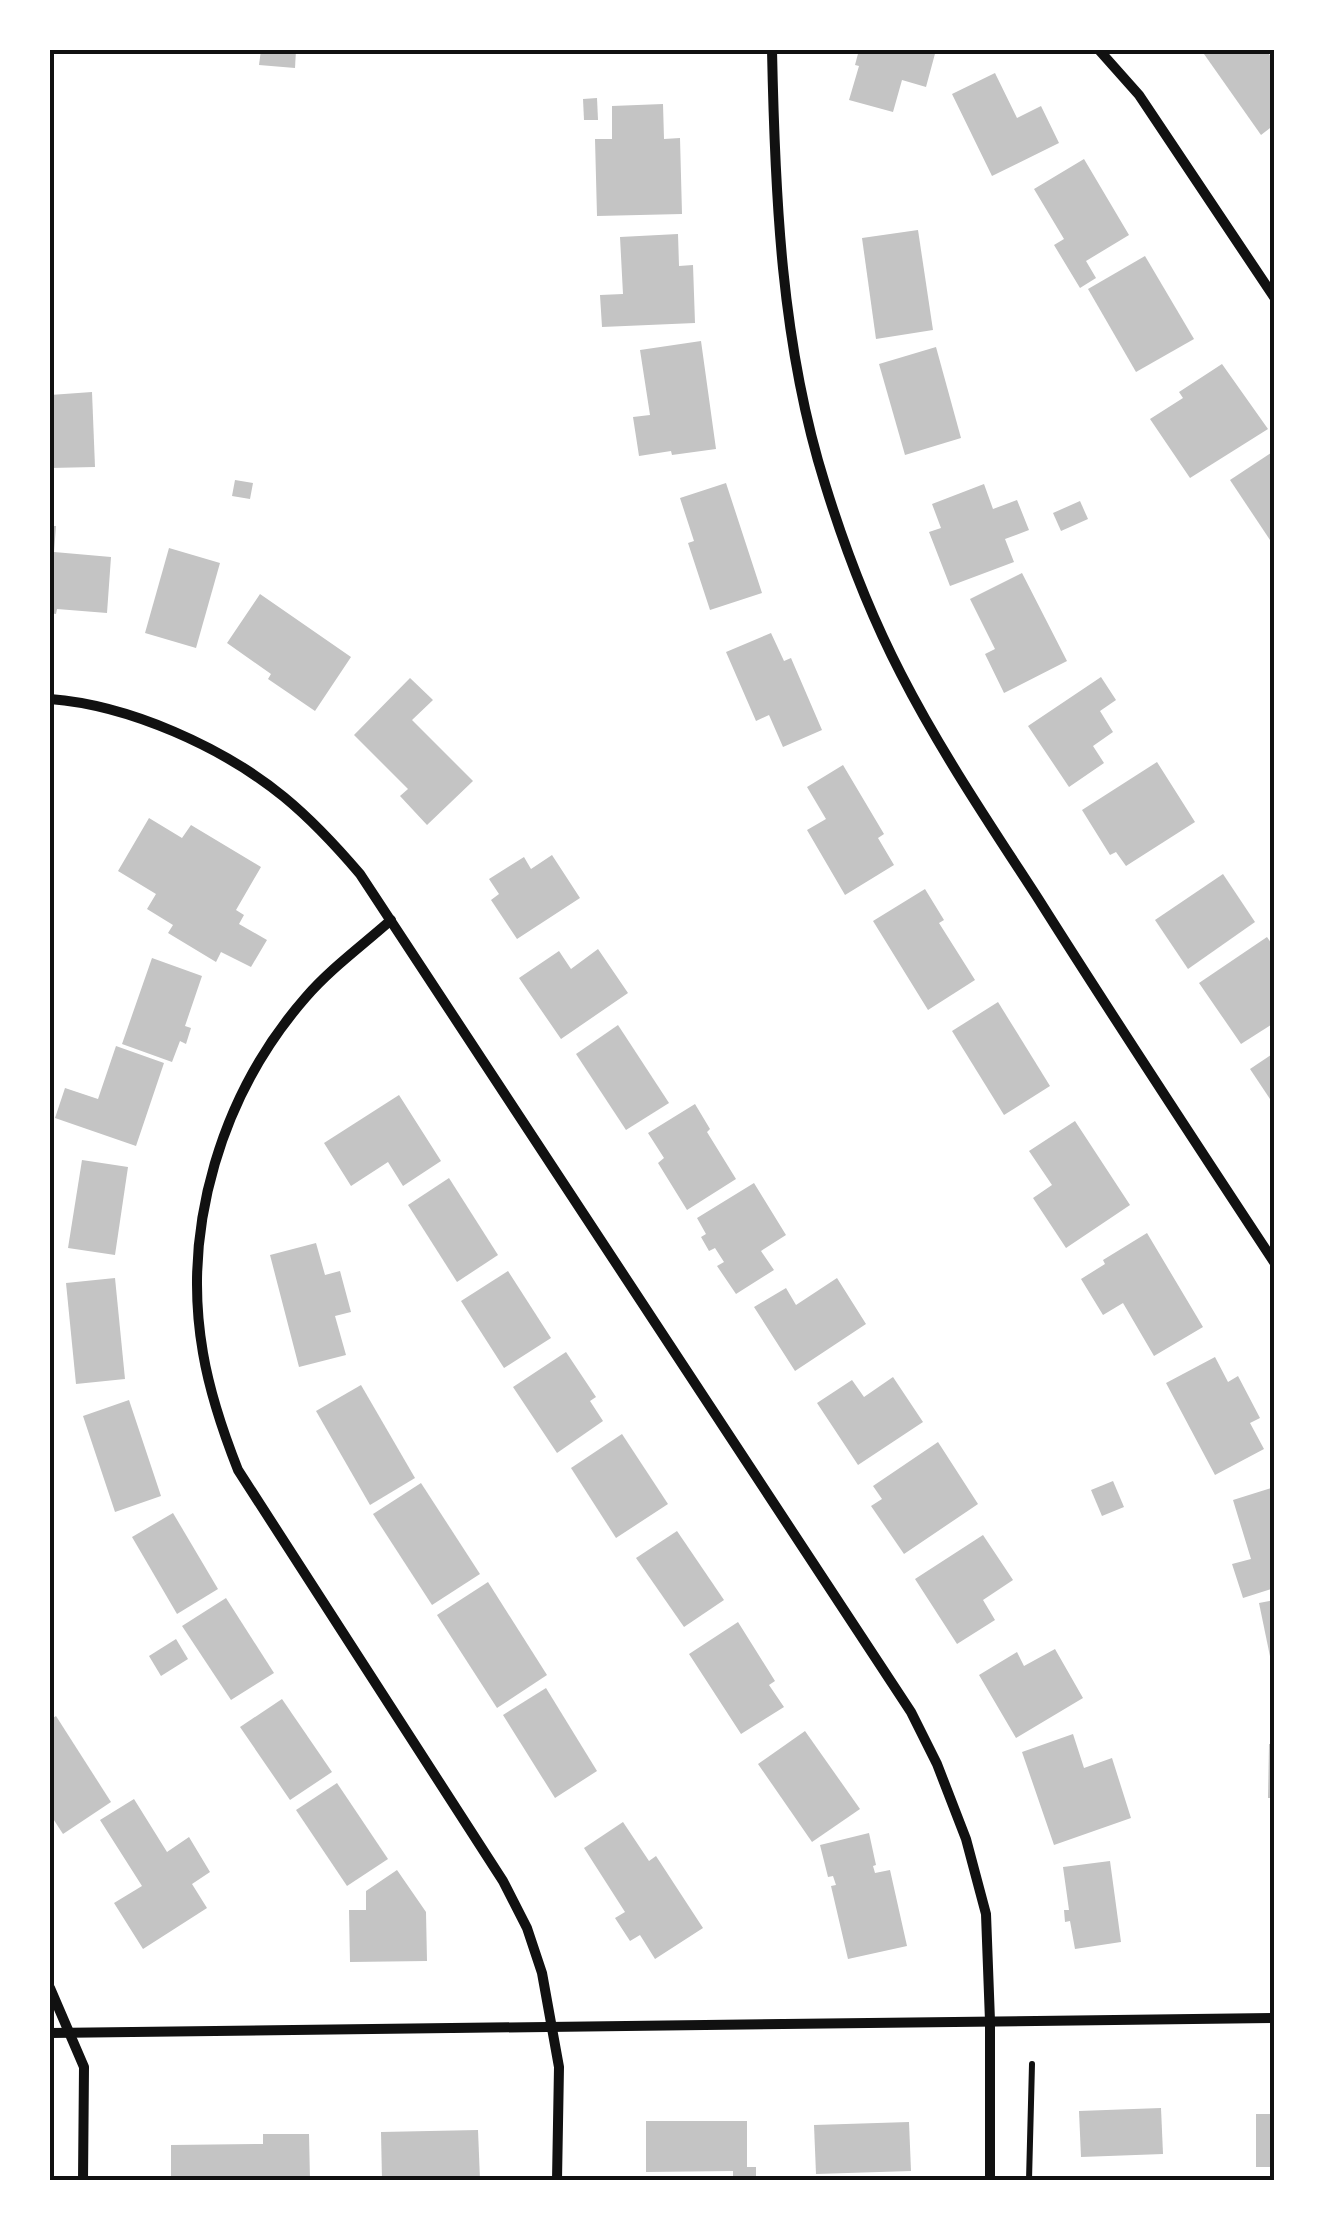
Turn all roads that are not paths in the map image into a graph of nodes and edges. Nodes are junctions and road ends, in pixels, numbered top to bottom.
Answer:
1 (772, 50) edge
2 (1099, 50) edge
3 (1274, 297) edge
4 (50, 699) edge
5 (391, 920) junction
6 (1274, 1262) edge
7 (50, 1988) edge
8 (1274, 2018) edge
9 (990, 2021) junction
10 (552, 2026) junction
11 (50, 2033) edge
12 (69, 2033) junction
13 (83, 2180) edge
14 (557, 2180) edge
15 (990, 2180) edge

1 - 6 street
2 - 3 street
4 - 5 street
5 - 9 street
5 - 10 street
7 - 12 street
8 - 9 street
9 - 10 street
9 - 15 street
10 - 12 street
10 - 14 street
11 - 12 street
12 - 13 street

